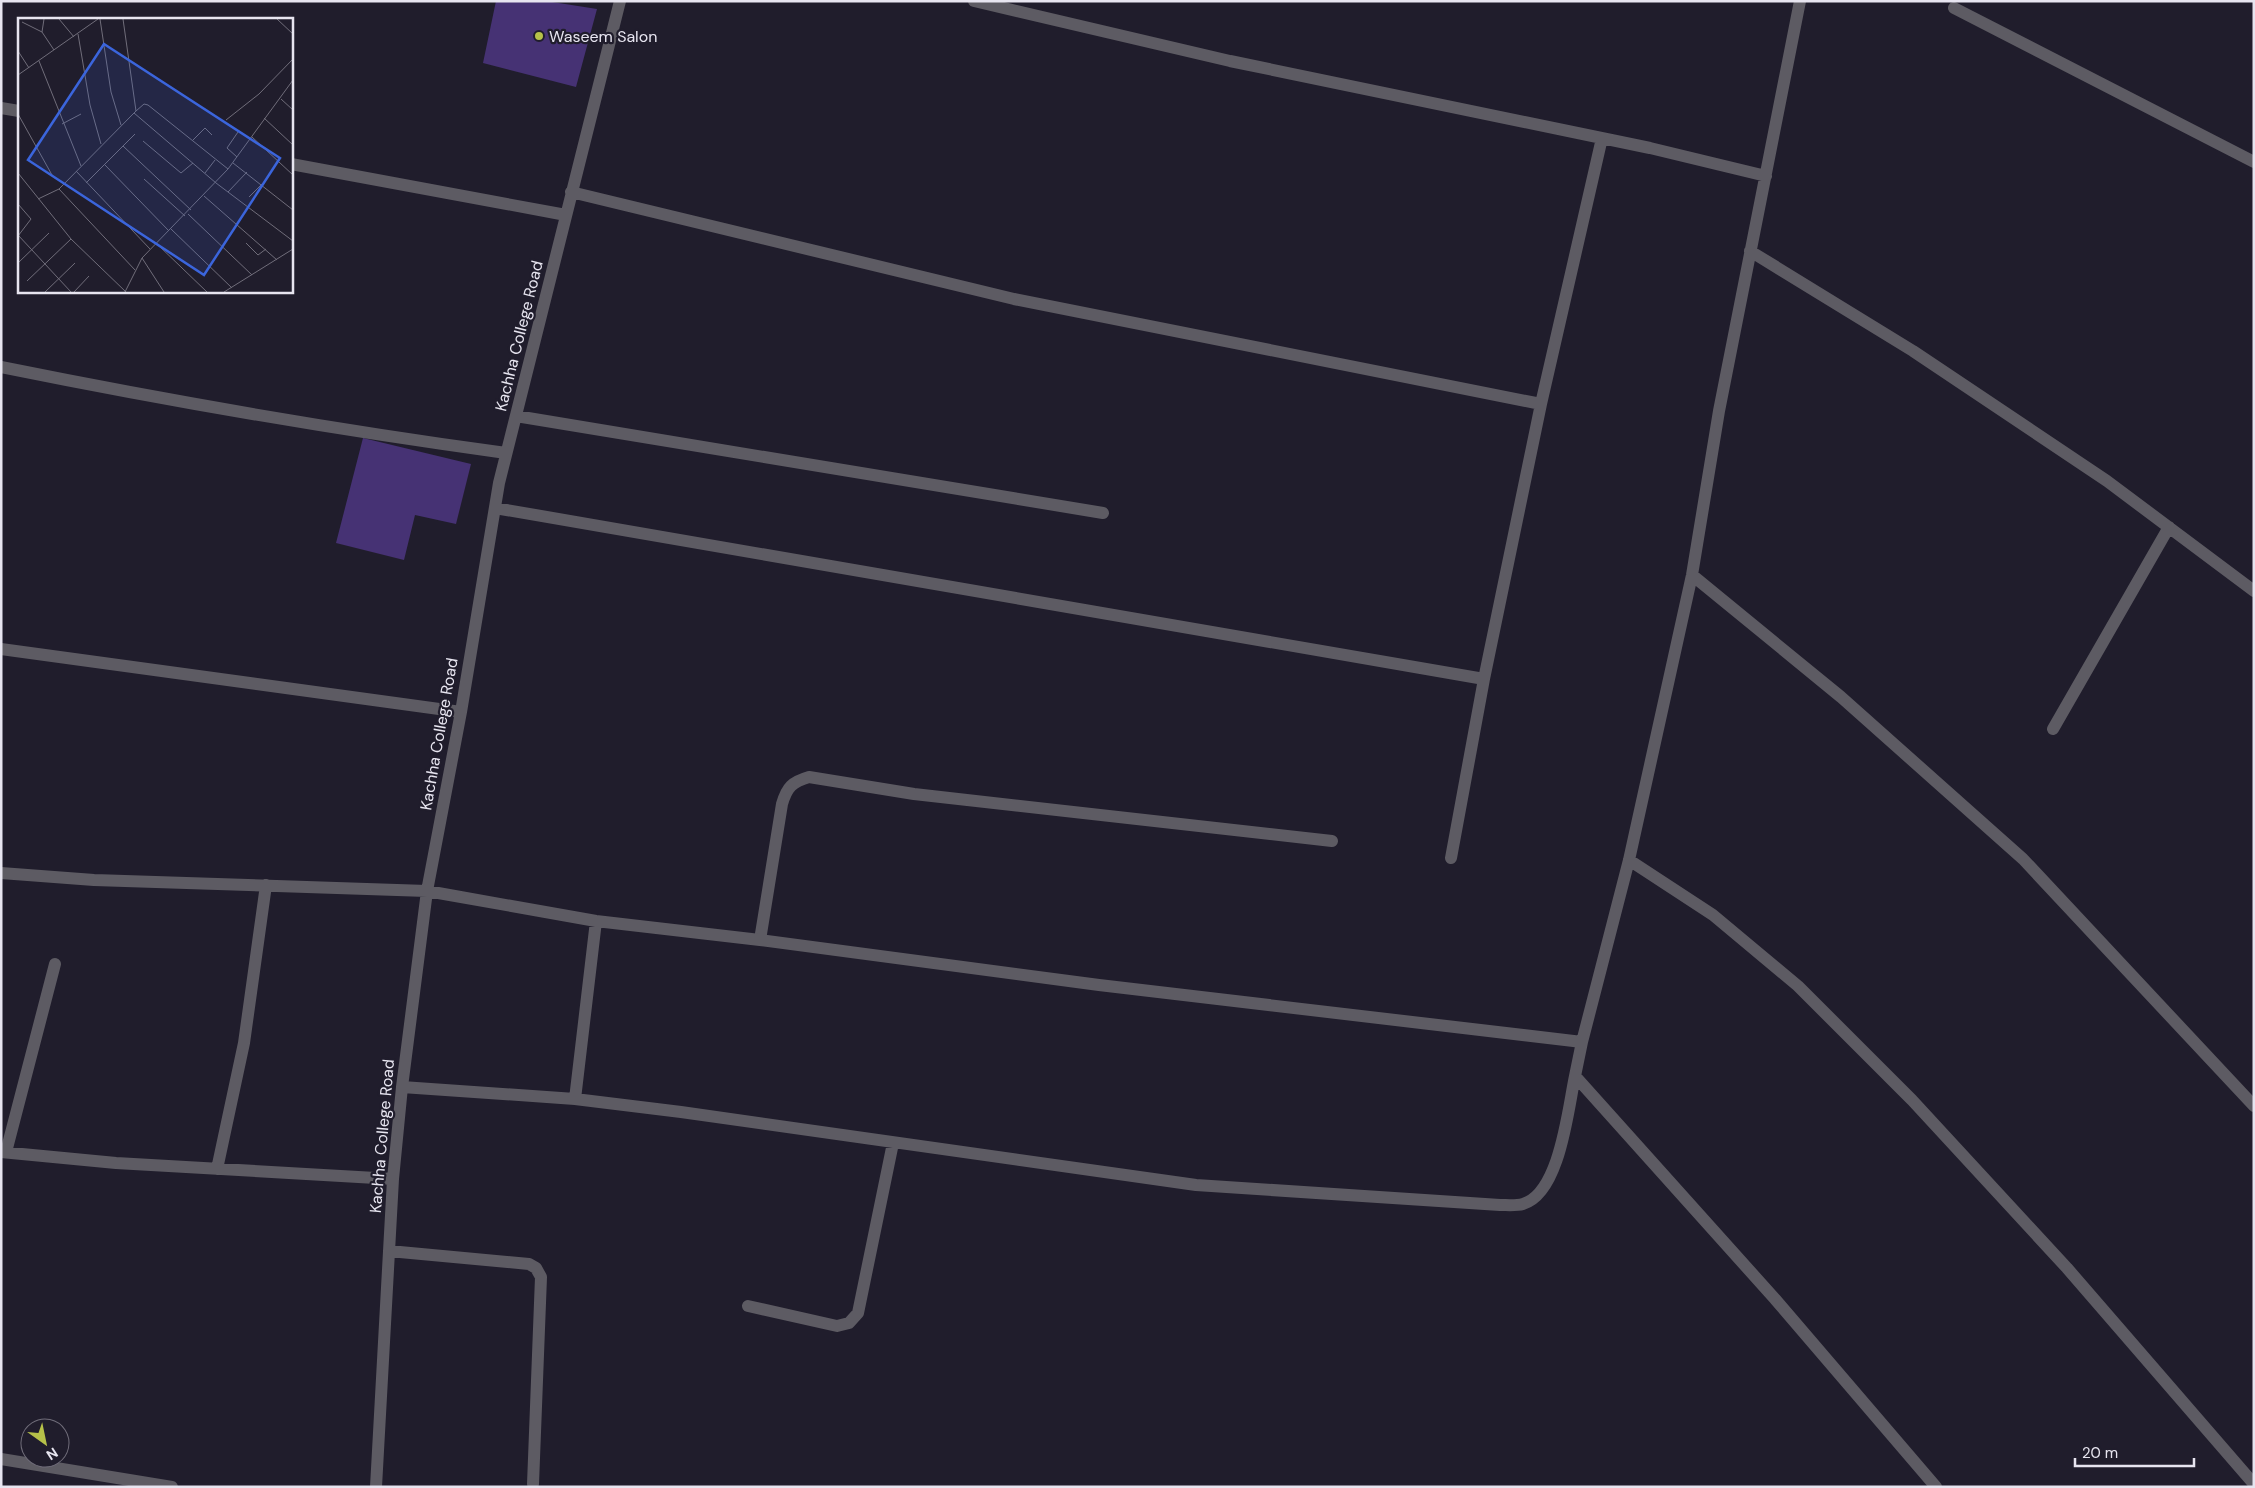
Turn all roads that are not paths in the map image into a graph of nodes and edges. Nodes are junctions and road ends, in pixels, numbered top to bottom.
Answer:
1 (620, 1) edge
2 (974, 1) edge
3 (1800, 1) edge
4 (1954, 8) dead end
5 (1, 108) edge
6 (18, 111) edge
7 (1602, 138) junction
8 (2254, 162) edge
9 (292, 164) edge
10 (1766, 176) junction
11 (571, 192) junction
12 (566, 215) junction
13 (1750, 251) junction
14 (1, 367) edge
15 (1541, 404) junction
16 (516, 416) junction
17 (506, 453) junction
18 (495, 508) junction
19 (1103, 513) dead end
20 (2169, 527) junction
21 (1692, 575) junction
22 (2254, 591) edge
23 (1, 649) edge
24 (1484, 679) junction
25 (461, 712) junction
26 (2053, 729) dead end
27 (1332, 841) dead end
28 (1451, 858) dead end
29 (1629, 860) junction
30 (1, 873) edge
31 (266, 885) junction
32 (427, 891) junction
33 (596, 922) junction
34 (760, 940) junction
35 (55, 964) dead end
36 (1582, 1042) junction
37 (1575, 1076) junction
38 (402, 1086) junction
39 (575, 1099) junction
40 (2254, 1106) edge
41 (893, 1143) junction
42 (4, 1152) edge
43 (218, 1169) junction
44 (393, 1179) junction
45 (389, 1251) junction
46 (748, 1306) dead end
47 (1, 1459) edge
48 (533, 1484) dead end
49 (2254, 1484) edge
50 (172, 1487) edge
51 (376, 1487) edge
52 (1936, 1487) edge

1 - 11 street, Kachha College Road
2 - 7 street
3 - 10 street
4 - 8 street
5 - 6 street
7 - 10 street
7 - 15 street
9 - 12 street
10 - 13 street
11 - 12 street, Kachha College Road
11 - 15 street
12 - 16 street, Kachha College Road
13 - 20 street
13 - 21 street
14 - 17 street
15 - 24 street
16 - 17 street, Kachha College Road
16 - 19 street
17 - 18 street, Kachha College Road
18 - 24 street
18 - 25 street, Kachha College Road
20 - 22 street
20 - 26 street
21 - 29 street
21 - 40 street
23 - 25 street
24 - 28 street
25 - 32 street, Kachha College Road
27 - 34 street
29 - 36 street
29 - 49 street
30 - 31 street
31 - 32 street
31 - 43 street
32 - 33 street
32 - 38 street, Kachha College Road
33 - 34 street
33 - 39 street
34 - 36 street
35 - 42 street
36 - 37 street
37 - 41 street
37 - 52 street
38 - 39 street
38 - 44 street, Kachha College Road
39 - 41 street
41 - 46 street
42 - 43 street
43 - 44 street
44 - 45 street, Kachha College Road
45 - 48 street
45 - 51 street, Kachha College Road
47 - 50 street

